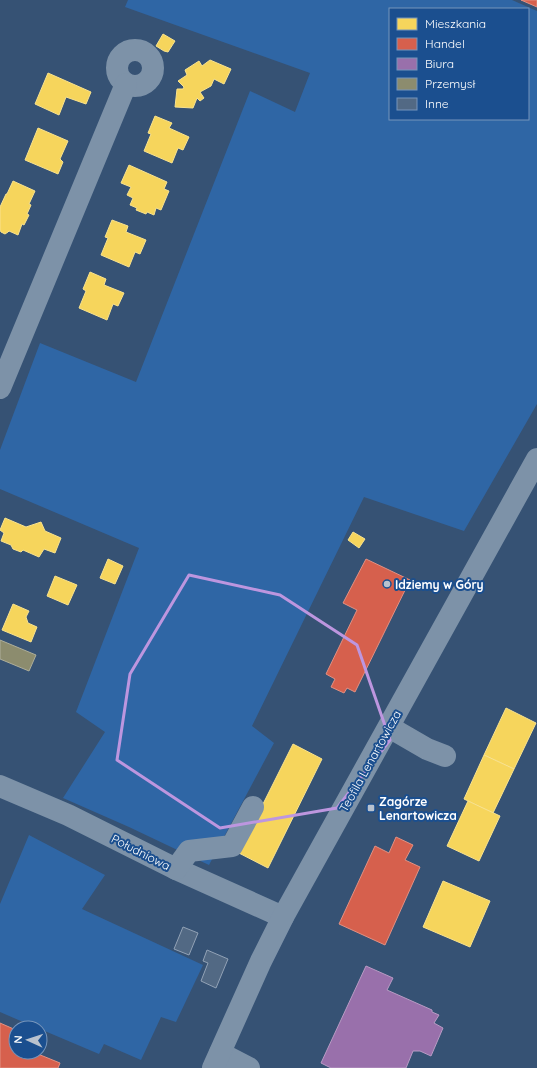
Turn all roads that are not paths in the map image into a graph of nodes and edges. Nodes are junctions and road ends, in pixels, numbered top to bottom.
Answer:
1 (126, 84) dead end
2 (0, 388) edge
3 (537, 459) edge
4 (389, 727) junction
5 (445, 756) dead end
6 (0, 786) edge
7 (253, 807) dead end
8 (176, 869) junction
9 (283, 917) junction
10 (216, 1061) edge
11 (248, 1068) edge

1 - 2 street
3 - 4 street, Teofila Lenartowicza
4 - 5 street
4 - 9 street, Teofila Lenartowicza
6 - 8 street, Południowa
7 - 8 street
8 - 9 street, Południowa
9 - 10 street, Teofila Lenartowicza
10 - 11 street

